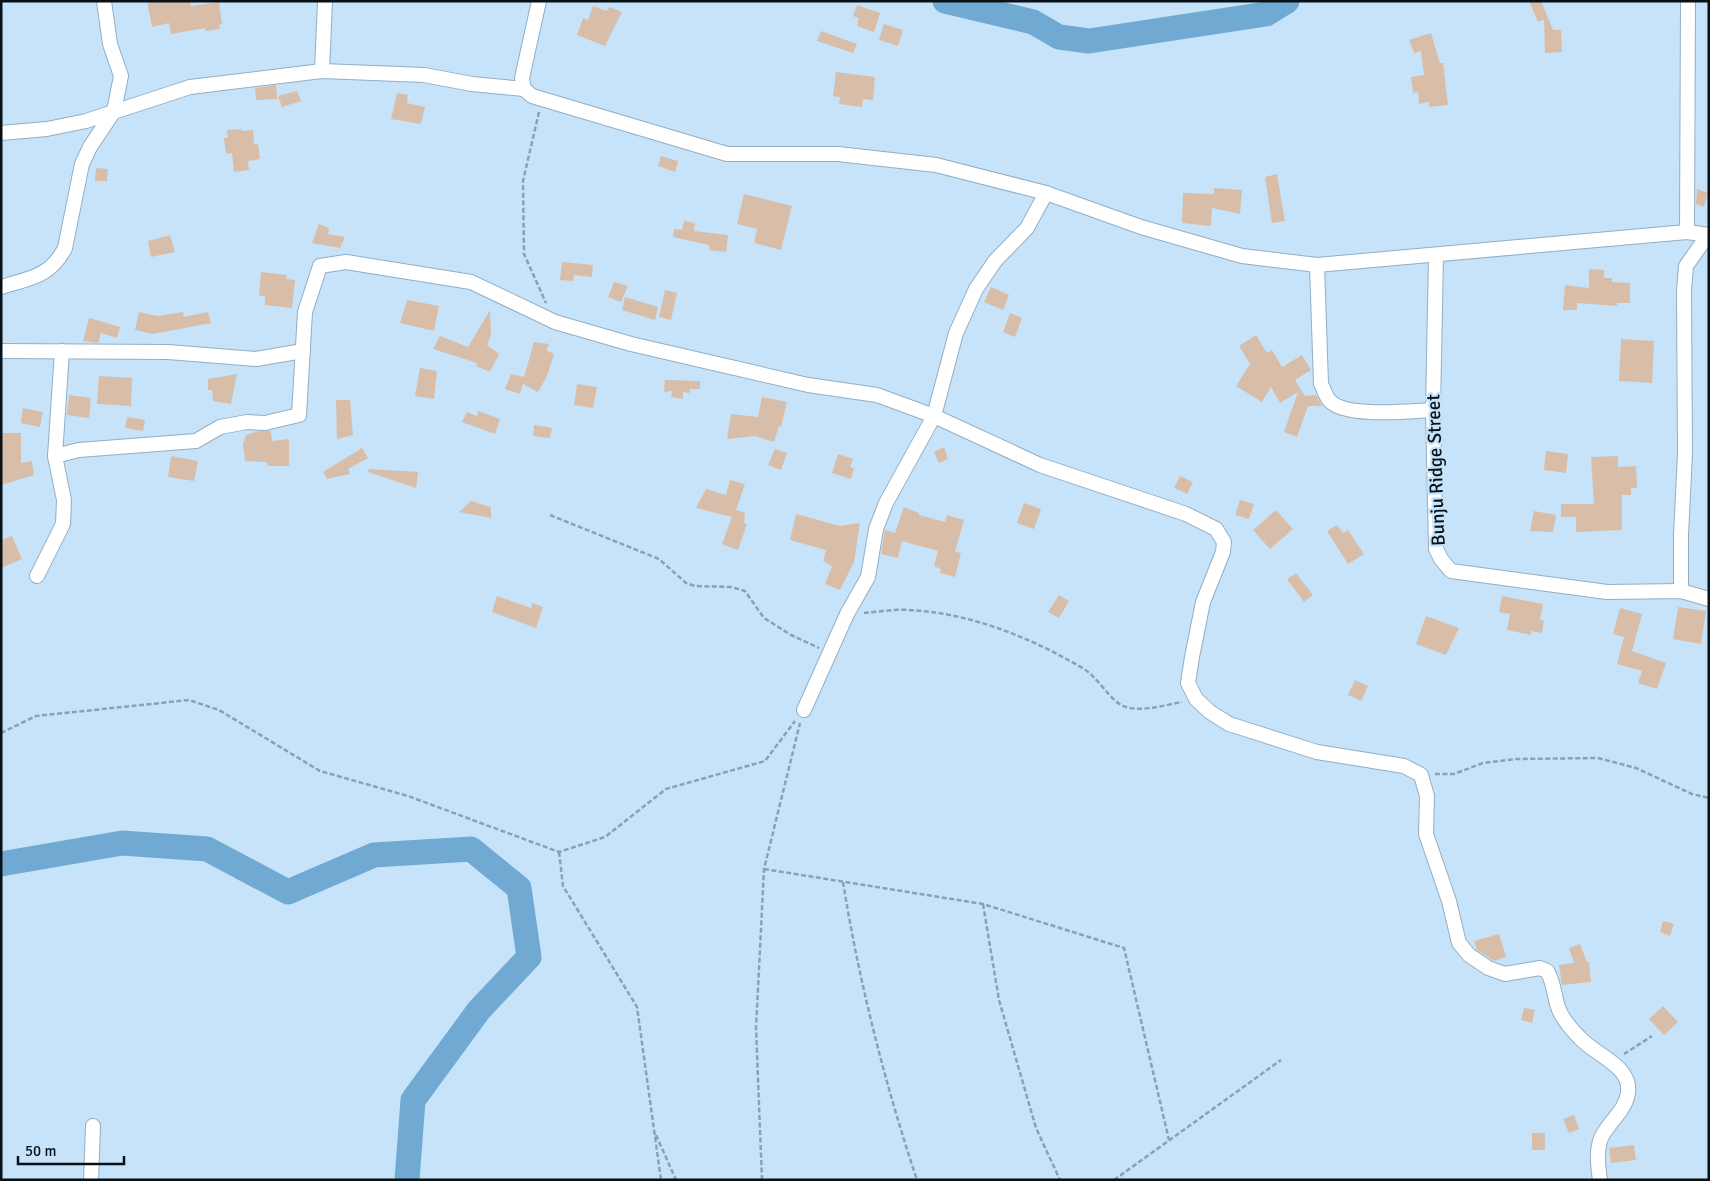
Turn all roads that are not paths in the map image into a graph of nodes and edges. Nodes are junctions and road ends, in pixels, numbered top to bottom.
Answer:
1 (104, 1) edge
2 (324, 1) edge
3 (539, 1) edge
4 (1688, 1) edge
5 (322, 71) junction
6 (524, 89) junction
7 (114, 111) junction
8 (1, 133) edge
9 (1046, 193) junction
10 (1687, 232) junction
11 (1709, 235) edge
12 (1436, 255) junction
13 (1317, 265) junction
14 (1, 287) edge
15 (1, 351) edge
16 (62, 351) junction
17 (303, 351) junction
18 (1432, 410) junction
19 (934, 416) junction
20 (55, 456) junction
21 (37, 576) dead end
22 (1681, 591) junction
23 (1709, 599) edge
24 (804, 710) road end
25 (93, 1126) dead end
26 (91, 1180) edge
27 (1600, 1180) edge

1 - 7 street
2 - 5 street
3 - 6 street
4 - 10 street
5 - 6 street
5 - 7 street
6 - 9 street
7 - 8 street
7 - 14 street
9 - 13 street
9 - 19 street
10 - 11 street
10 - 12 street
11 - 22 street
12 - 13 street
12 - 18 street, Bunju Ridge Street
13 - 18 street
15 - 16 street
16 - 17 street
16 - 20 street
17 - 19 street
17 - 20 street
18 - 22 street, Bunju Ridge Street
19 - 24 street
19 - 27 street
20 - 21 street
22 - 23 street, Bunju Ridge Street
25 - 26 street

